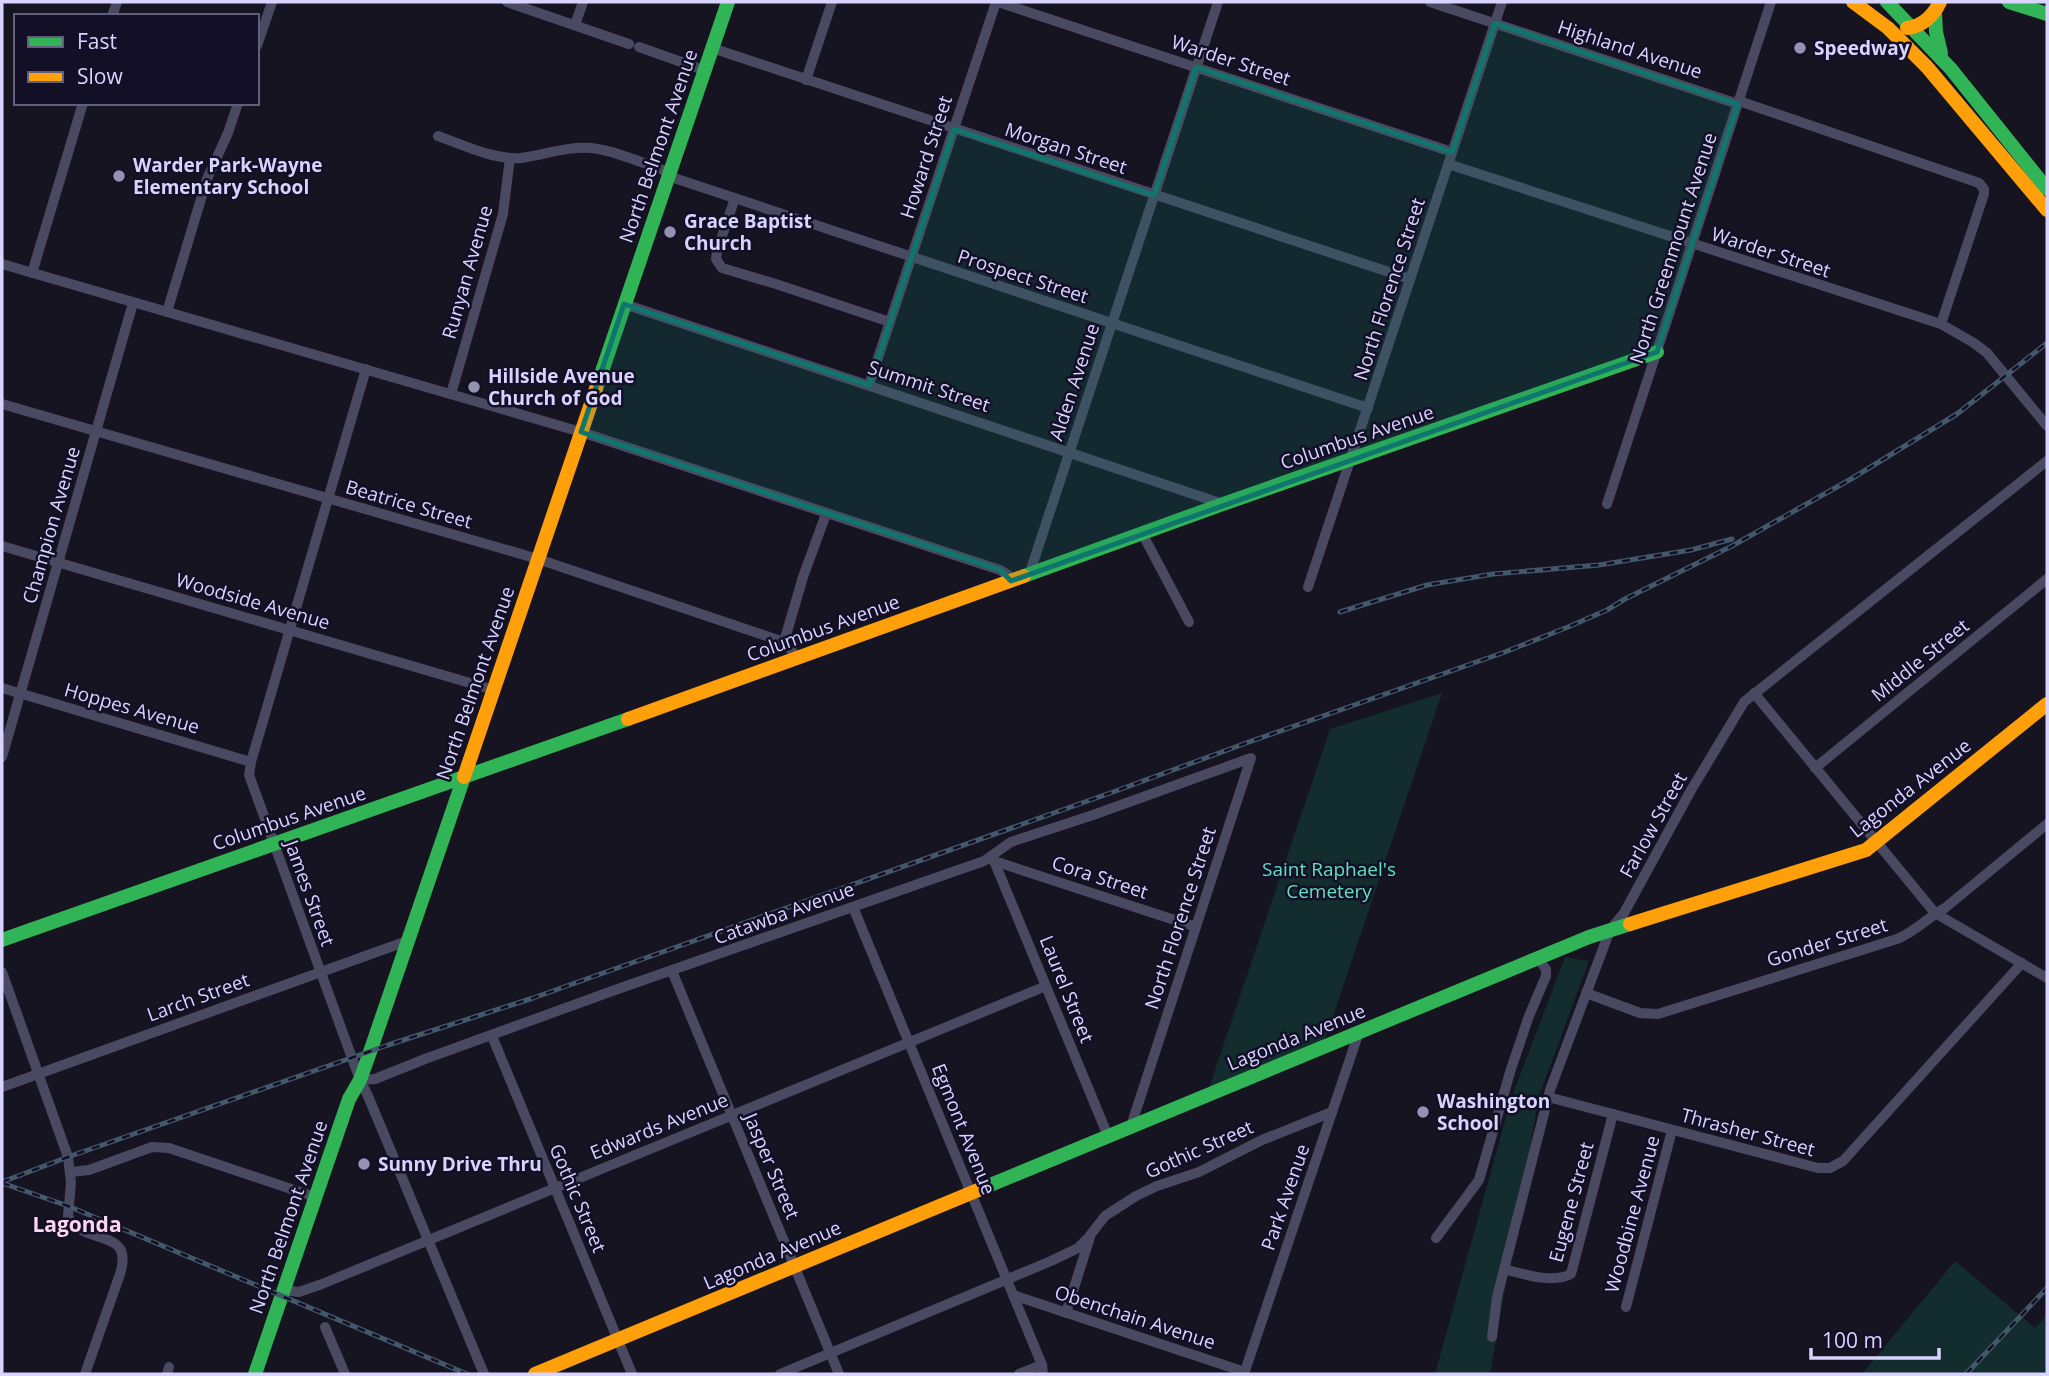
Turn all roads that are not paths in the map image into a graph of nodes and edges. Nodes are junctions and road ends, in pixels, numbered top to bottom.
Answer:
1 (272, 2) edge
2 (507, 2) edge
3 (583, 2) edge
4 (728, 2) edge
5 (832, 2) edge
6 (997, 2) edge
7 (1218, 2) edge
8 (1430, 2) edge
9 (1503, 2) edge
10 (1771, 2) edge
11 (1853, 2) edge
12 (1887, 2) edge
13 (2009, 2) edge
14 (1938, 7) edge
15 (2047, 14) edge
16 (1495, 23) junction
17 (575, 25) junction
18 (1888, 28) junction
19 (1915, 28) junction
20 (259, 40) edge
21 (712, 48) junction
22 (1943, 58) junction
23 (1196, 67) junction
24 (704, 70) junction
25 (806, 80) junction
26 (1739, 103) junction
27 (82, 105) edge
28 (237, 105) edge
29 (954, 129) junction
30 (438, 136) dead end
31 (1452, 152) junction
32 (510, 158) junction
33 (1448, 164) junction
34 (667, 173) junction
35 (2047, 189) edge
36 (1154, 195) junction
37 (735, 198) junction
38 (2047, 210) edge
39 (1692, 245) junction
40 (911, 257) junction
41 (2, 264) edge
42 (32, 273) junction
43 (1410, 279) junction
44 (133, 303) junction
45 (624, 304) junction
46 (167, 312) junction
47 (890, 323) junction
48 (1112, 323) junction
49 (1941, 324) junction
50 (1657, 352) junction
51 (366, 369) junction
52 (869, 385) junction
53 (451, 394) junction
54 (2, 404) edge
55 (1368, 408) junction
56 (2047, 426) edge
57 (96, 431) junction
58 (581, 432) junction
59 (1070, 452) junction
60 (1350, 460) junction
61 (2047, 461) edge
62 (328, 498) junction
63 (1223, 504) junction
64 (1607, 504) dead end
65 (826, 514) junction
66 (1142, 533) junction
67 (2, 546) edge
68 (538, 559) junction
69 (58, 562) junction
70 (1028, 575) junction
71 (2047, 579) edge
72 (1011, 581) junction
73 (1308, 587) dead end
74 (1189, 622) dead end
75 (290, 630) junction
76 (783, 642) junction
77 (797, 657) junction
78 (2, 688) edge
79 (494, 690) junction
80 (1754, 693) junction
81 (20, 694) junction
82 (2047, 704) edge
83 (2, 757) edge
84 (251, 762) junction
85 (1815, 768) junction
86 (1215, 771) joint
87 (463, 778) junction
88 (2047, 824) edge
89 (1876, 842) junction
90 (273, 844) junction
91 (993, 859) junction
92 (853, 907) junction
93 (1935, 913) junction
94 (1196, 927) junction
95 (1610, 930) junction
96 (2, 940) edge
97 (407, 941) junction
98 (1538, 958) junction
99 (2022, 963) junction
100 (672, 971) junction
101 (2, 972) edge
102 (319, 972) junction
103 (2047, 978) edge
104 (1046, 986) junction
105 (1586, 993) junction
106 (1359, 1032) junction
107 (492, 1036) junction
108 (909, 1042) junction
109 (38, 1073) junction
110 (360, 1080) junction
111 (2, 1087) edge
112 (1548, 1097) junction
113 (1332, 1112) junction
114 (1613, 1114) junction
115 (732, 1115) junction
116 (1131, 1126) junction
117 (1672, 1130) junction
118 (1108, 1136) junction
119 (71, 1172) junction
120 (555, 1188) junction
121 (971, 1193) junction
122 (315, 1197) junction
123 (1091, 1234) junction
124 (1436, 1238) dead end
125 (428, 1240) junction
126 (795, 1266) junction
127 (1504, 1269) junction
128 (1007, 1279) junction
129 (283, 1290) junction
130 (1013, 1296) junction
131 (1626, 1307) dead end
132 (1066, 1313) junction
133 (325, 1327) dead end
134 (1492, 1337) dead end
135 (618, 1340) junction
136 (831, 1354) junction
137 (1042, 1370) edge
138 (1245, 1373) edge
139 (85, 1374) edge
140 (255, 1374) edge
141 (345, 1374) edge
142 (484, 1374) edge
143 (535, 1374) edge
144 (632, 1374) edge
145 (780, 1374) edge
146 (839, 1374) edge
147 (1019, 1374) edge

1 - 20 street
2 - 17 street
3 - 17 street
4 - 21 street, North Belmont Avenue
5 - 25 street
6 - 23 street, Warder Street
6 - 29 street, Howard Street
7 - 23 street, Alden Avenue
8 - 16 street, Highland Avenue
9 - 16 street, North Florence Street
10 - 26 street, North Greenmount Avenue
11 - 18 street
12 - 19 street
13 - 15 street
14 - 19 street
14 - 22 street
16 - 26 street, Highland Avenue
16 - 31 street, North Florence Street
17 - 24 street
18 - 19 street
18 - 38 street
19 - 22 street
21 - 24 street, North Belmont Avenue
21 - 25 street, Morgan Street
22 - 35 street
23 - 31 street, Warder Street
23 - 36 street, Alden Avenue
24 - 34 street, North Belmont Avenue
25 - 29 street, Morgan Street
26 - 39 street, North Greenmount Avenue
26 - 49 street, Highland Avenue
27 - 42 street
28 - 46 street
29 - 36 street, Morgan Street
29 - 40 street, Howard Street
30 - 32 street
31 - 33 street, North Florence Street
32 - 34 street, Prospect Street
32 - 53 street, Runyan Avenue
33 - 39 street, Warder Street
33 - 43 street, North Florence Street
34 - 37 street, Prospect Street
34 - 45 street, North Belmont Avenue
36 - 43 street, Morgan Street
36 - 48 street, Alden Avenue
37 - 40 street, Prospect Street
37 - 47 street
39 - 49 street, Warder Street
39 - 50 street, North Greenmount Avenue
40 - 47 street, Howard Street
40 - 48 street, Prospect Street
41 - 42 street
42 - 44 street
43 - 55 street, North Florence Street
44 - 46 street
44 - 57 street, Champion Avenue
45 - 52 street, Summit Street
45 - 58 street, North Belmont Avenue
46 - 51 street
47 - 52 street, Howard Street
48 - 55 street, Prospect Street
48 - 59 street, Alden Avenue
49 - 56 street, Warder Street
50 - 60 street, Columbus Avenue
50 - 64 street, North Greenmount Avenue
51 - 53 street
51 - 62 street, James Street
52 - 59 street, Summit Street
53 - 58 street
54 - 57 street, Beatrice Street
55 - 60 street, North Florence Street
57 - 62 street, Beatrice Street
57 - 69 street, Champion Avenue
58 - 65 street
58 - 68 street, North Belmont Avenue
59 - 63 street, Summit Street
59 - 70 street, Alden Avenue
60 - 63 street, Columbus Avenue
60 - 73 street, North Florence Street
61 - 80 street, Farlow Street
62 - 68 street, Beatrice Street
62 - 75 street, James Street
63 - 66 street, Columbus Avenue
65 - 72 street
65 - 76 street
66 - 70 street, Columbus Avenue
66 - 74 street
67 - 69 street, Woodside Avenue
68 - 76 street, Beatrice Street
68 - 79 street, North Belmont Avenue
69 - 75 street, Woodside Avenue
69 - 81 street, Champion Avenue
70 - 72 street, Columbus Avenue
71 - 85 street, Middle Street
72 - 77 street, Columbus Avenue
75 - 79 street, Woodside Avenue
75 - 84 street, James Street
76 - 77 street, Beatrice Street
77 - 87 street, Columbus Avenue
78 - 81 street, Hoppes Avenue
79 - 87 street, North Belmont Avenue
80 - 85 street
80 - 95 street, Farlow Street
81 - 83 street, Champion Avenue
81 - 84 street, Hoppes Avenue
82 - 89 street, Lagonda Avenue
84 - 90 street, James Street
85 - 89 street
86 - 91 street, Catawba Avenue
86 - 94 street, North Florence Street
87 - 90 street, Columbus Avenue
87 - 97 street, North Belmont Avenue
88 - 93 street, Gonder Street
89 - 93 street
89 - 95 street, Lagonda Avenue
90 - 96 street, Columbus Avenue
90 - 102 street, James Street
91 - 92 street, Catawba Avenue
91 - 94 street, Cora Street
91 - 104 street, Laurel Street
92 - 100 street, Catawba Avenue
92 - 108 street, Egmont Avenue
93 - 99 street
93 - 105 street, Gonder Street
94 - 116 street, North Florence Street
95 - 98 street, Lagonda Avenue
95 - 105 street, Farlow Street
97 - 102 street, Larch Street
97 - 110 street, North Belmont Avenue
98 - 106 street, Lagonda Avenue
98 - 124 street
99 - 103 street
99 - 117 street, Thrasher Street
100 - 107 street, Catawba Avenue
100 - 115 street, Jasper Street
101 - 109 street
102 - 109 street, Larch Street
102 - 110 street, James Street
104 - 108 street, Edwards Avenue
104 - 118 street, Laurel Street
105 - 112 street, Farlow Street
106 - 113 street, Park Avenue
106 - 116 street, Lagonda Avenue
107 - 110 street, Catawba Avenue
107 - 120 street, Gothic Street
108 - 115 street, Edwards Avenue
108 - 121 street, Egmont Avenue
109 - 111 street, Larch Street
109 - 119 street
110 - 122 street, North Belmont Avenue
110 - 125 street, James Street
112 - 114 street, Thrasher Street
112 - 127 street, Farlow Street
113 - 123 street, Gothic Street
113 - 138 street, Park Avenue
114 - 117 street, Thrasher Street
114 - 127 street, Eugene Street
115 - 120 street, Edwards Avenue
115 - 126 street, Jasper Street
116 - 118 street, Lagonda Avenue
117 - 131 street, Woodbine Avenue
118 - 121 street, Lagonda Avenue
119 - 122 street
119 - 139 street
120 - 125 street, Edwards Avenue
120 - 135 street, Gothic Street
121 - 126 street, Lagonda Avenue
121 - 128 street, Egmont Avenue
122 - 129 street, North Belmont Avenue
123 - 128 street, Gothic Street
123 - 132 street, Gothic Street
125 - 129 street, Edwards Avenue
125 - 142 street, James Street
126 - 135 street, Lagonda Avenue
126 - 136 street, Jasper Street
127 - 134 street, Farlow Street
128 - 130 street, Egmont Avenue
128 - 136 street, Gothic Street
129 - 140 street, North Belmont Avenue
130 - 132 street, Obenchain Avenue
130 - 137 street, Egmont Avenue
132 - 138 street, Obenchain Avenue
133 - 141 street
135 - 143 street, Lagonda Avenue
135 - 144 street, Gothic Street
136 - 145 street, Gothic Street
136 - 146 street, Jasper Street
137 - 147 street

